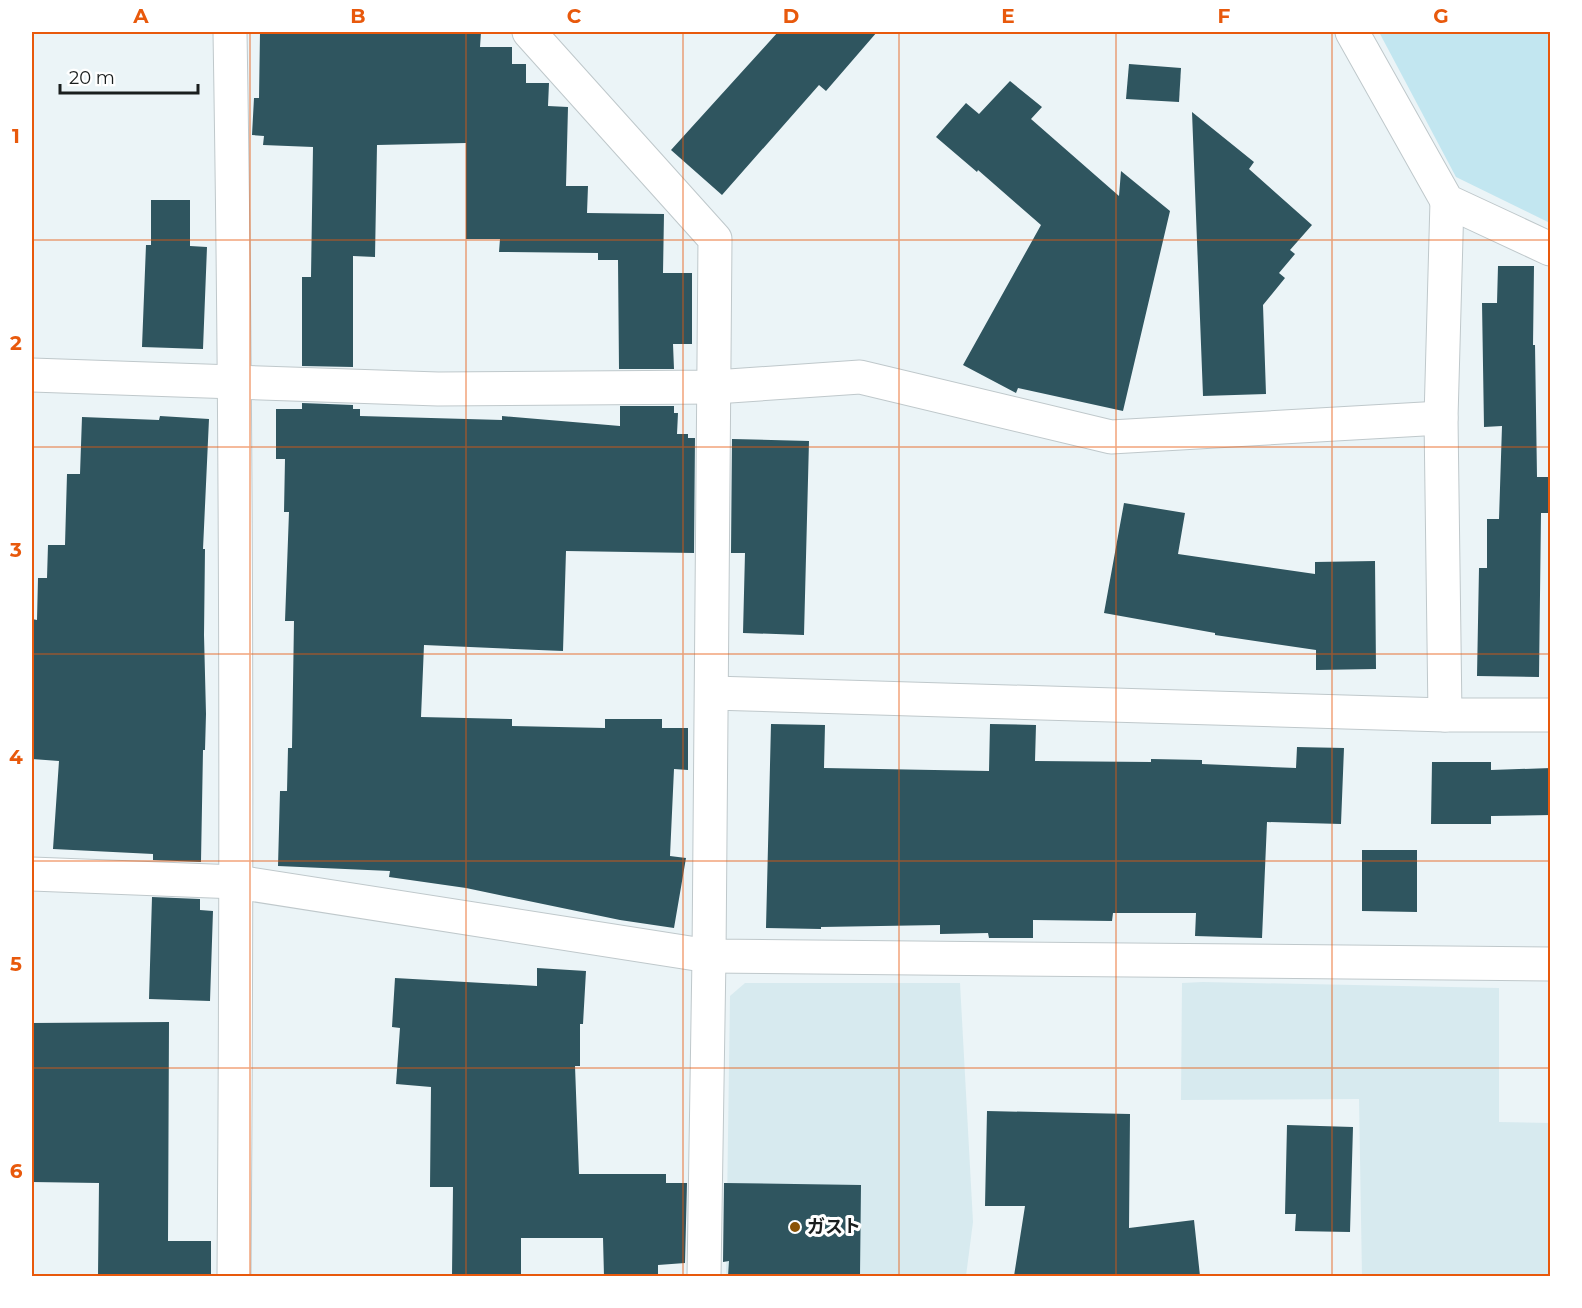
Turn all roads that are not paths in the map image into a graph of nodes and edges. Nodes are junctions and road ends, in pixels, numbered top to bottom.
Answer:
1 (230, 32) edge
2 (530, 32) edge
3 (1352, 32) edge
4 (1447, 201) junction
5 (1551, 249) edge
6 (32, 375) edge
7 (236, 382) junction
8 (715, 387) junction
9 (1441, 418) junction
10 (712, 693) junction
11 (1445, 715) junction
12 (1551, 715) edge
13 (32, 874) edge
14 (237, 882) junction
15 (710, 956) junction
16 (1551, 964) edge
17 (234, 1276) edge
18 (704, 1276) edge

1 - 7 street
2 - 8 street
3 - 4 street
4 - 5 street
4 - 9 street
6 - 7 street
7 - 8 street
7 - 14 street
8 - 9 street
8 - 10 street
9 - 11 street
10 - 11 street
10 - 15 street
11 - 12 street
13 - 14 street
14 - 15 street
14 - 17 street
15 - 16 street
15 - 18 street

